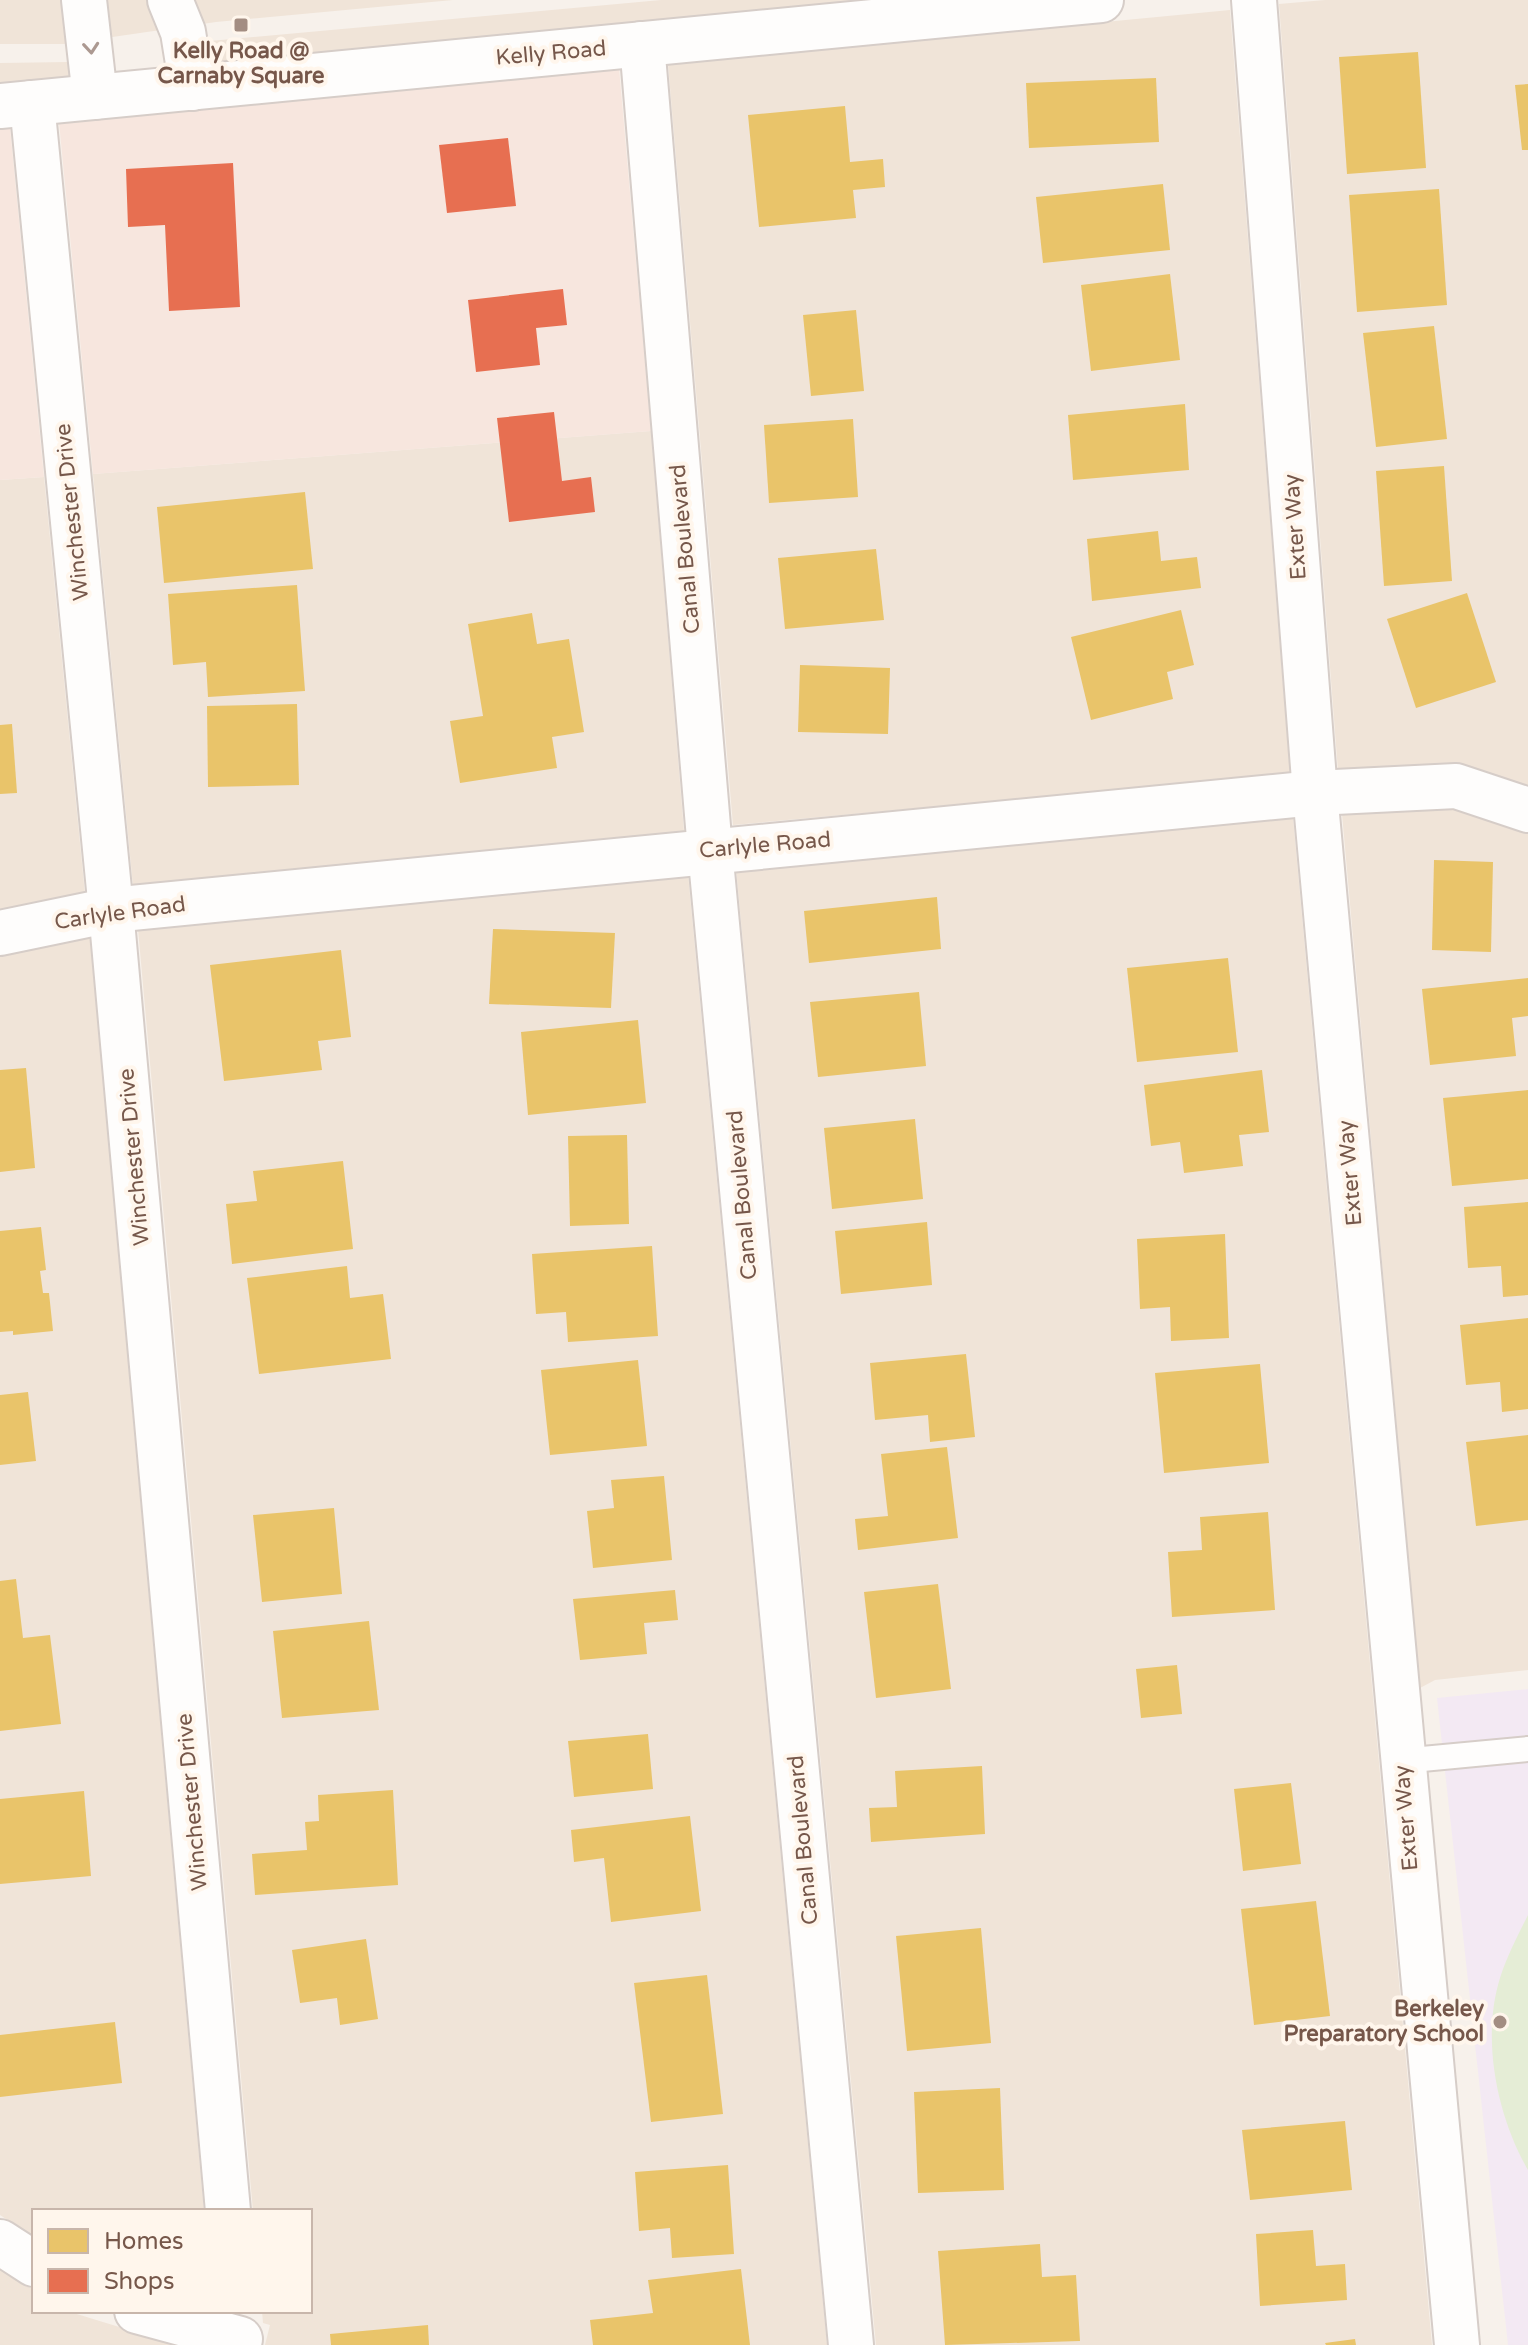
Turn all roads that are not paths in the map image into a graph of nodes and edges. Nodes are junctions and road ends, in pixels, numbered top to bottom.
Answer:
1 (84, 0) edge
2 (170, 0) edge
3 (1101, 0) edge
4 (1254, 0) edge
5 (642, 44) junction
6 (192, 88) junction
7 (95, 97) junction
8 (16, 105) edge
9 (1315, 793) junction
10 (1528, 810) edge
11 (710, 850) junction
12 (111, 910) junction
13 (0, 933) edge
14 (1528, 1749) edge
15 (1401, 1761) junction
16 (228, 2209) edge
17 (0, 2242) edge
18 (32, 2263) edge
19 (147, 2313) edge
20 (239, 2332) edge
21 (851, 2345) edge
22 (1457, 2345) edge

1 -> 7 street
2 - 6 street
3 - 5 street, Kelly Road
4 - 9 street, Exter Way
5 - 6 street, Kelly Road
5 - 11 street, Canal Boulevard
6 - 7 street, Kelly Road
7 - 8 street, Kelly Road
8 - 12 street, Winchester Drive
9 - 10 street, Carlyle Road
9 - 11 street, Carlyle Road
9 - 15 street, Exter Way
11 - 12 street, Carlyle Road
11 - 21 street, Canal Boulevard
12 - 13 street, Carlyle Road
12 - 16 street, Winchester Drive
14 - 15 lane
15 - 22 street, Exter Way
17 - 18 street
19 - 20 street

